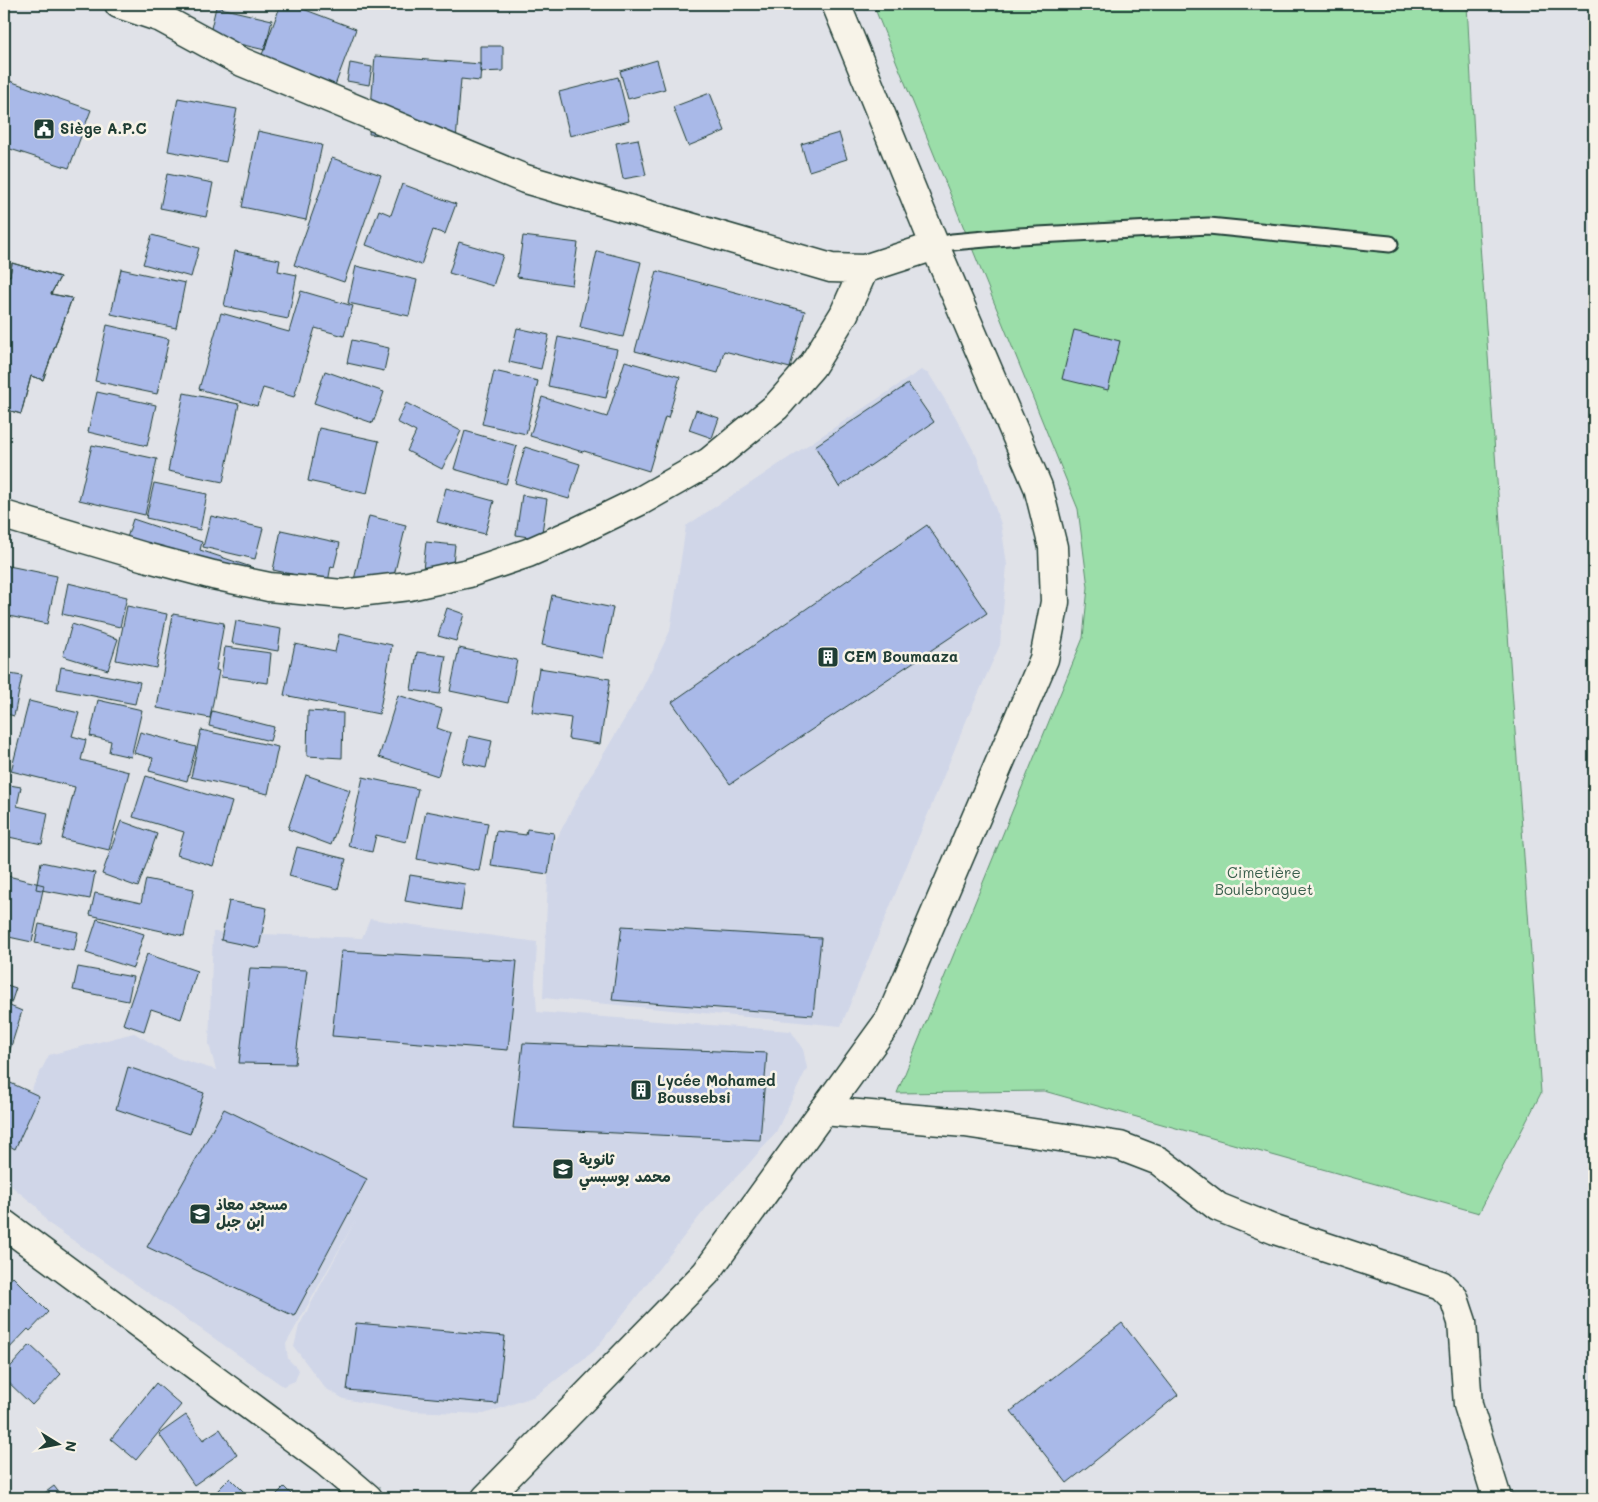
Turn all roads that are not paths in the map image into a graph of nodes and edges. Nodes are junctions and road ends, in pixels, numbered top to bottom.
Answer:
1 (119, 4) edge
2 (836, 4) edge
3 (1390, 244) dead end
4 (935, 246) junction
5 (864, 269) junction
6 (4, 515) edge
7 (823, 1111) junction
8 (4, 1224) edge
9 (368, 1498) edge
10 (486, 1498) edge
11 (1497, 1498) edge

1 - 5 street
2 - 4 street
3 - 4 lane
4 - 5 street
4 - 7 street
5 - 6 street
7 - 10 street
7 - 11 street
8 - 9 street

